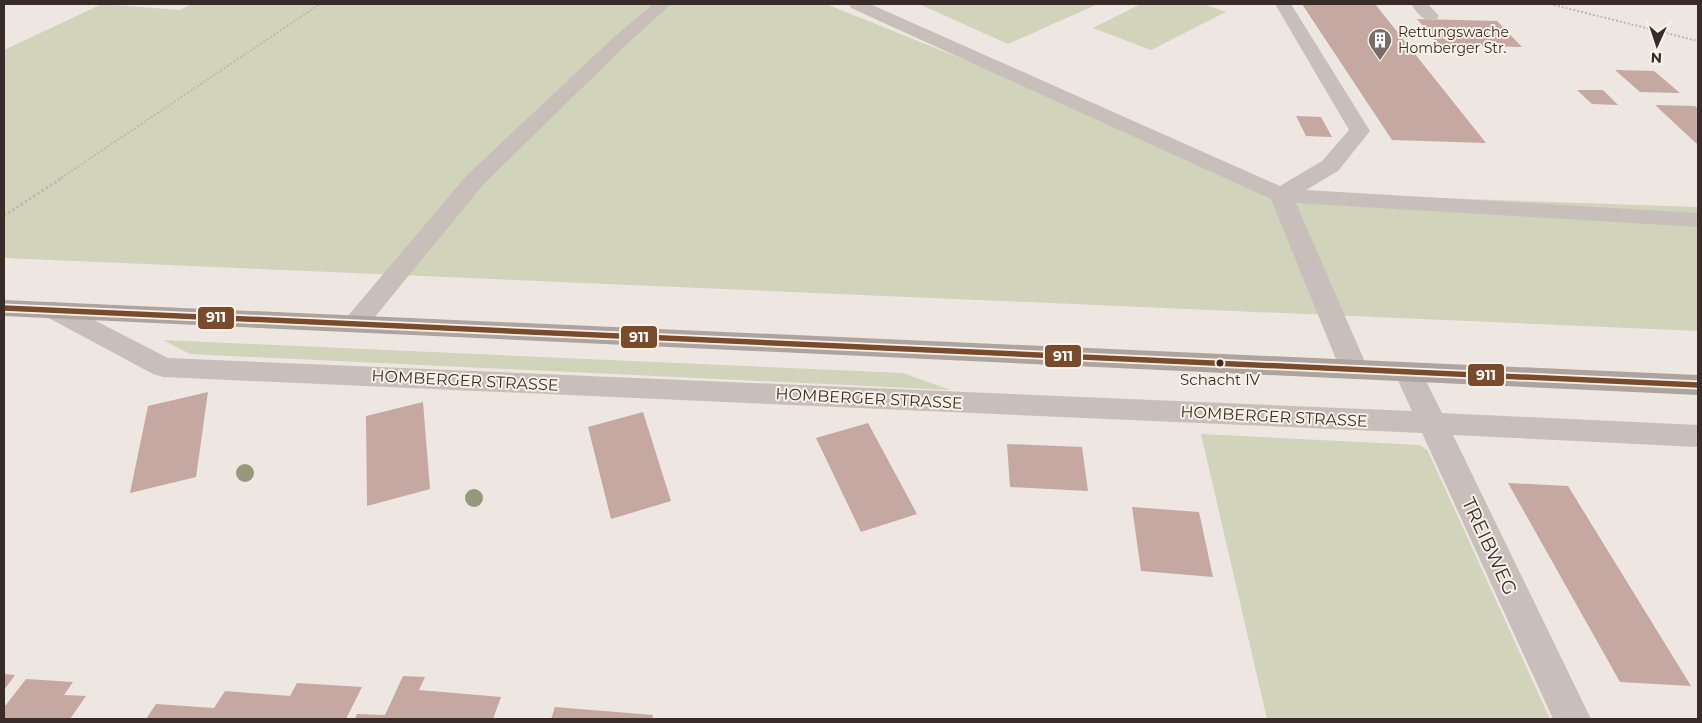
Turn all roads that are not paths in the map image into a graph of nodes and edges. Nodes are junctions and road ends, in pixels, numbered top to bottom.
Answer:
1 (663, 4) edge
2 (857, 4) edge
3 (1283, 4) edge
4 (1281, 195) junction
5 (1698, 220) edge
6 (4, 308) edge
7 (54, 310) junction
8 (356, 323) junction
9 (1354, 369) junction
10 (1408, 372) junction
11 (1698, 385) edge
12 (1432, 423) junction
13 (1698, 436) edge
14 (1572, 719) edge

1 - 8 street
2 - 4 street
3 - 4 street
4 - 5 street
4 - 9 street
6 - 7 main road, HOMBERGER STRASSE
7 - 8 main road, HOMBERGER STRASSE
7 - 12 street, HOMBERGER STRASSE
8 - 9 main road, HOMBERGER STRASSE
9 - 10 main road, HOMBERGER STRASSE
10 - 11 main road, HOMBERGER STRASSE
10 - 12 street, TREIBWEG
12 - 13 street, HOMBERGER STRASSE
12 - 14 street, TREIBWEG

